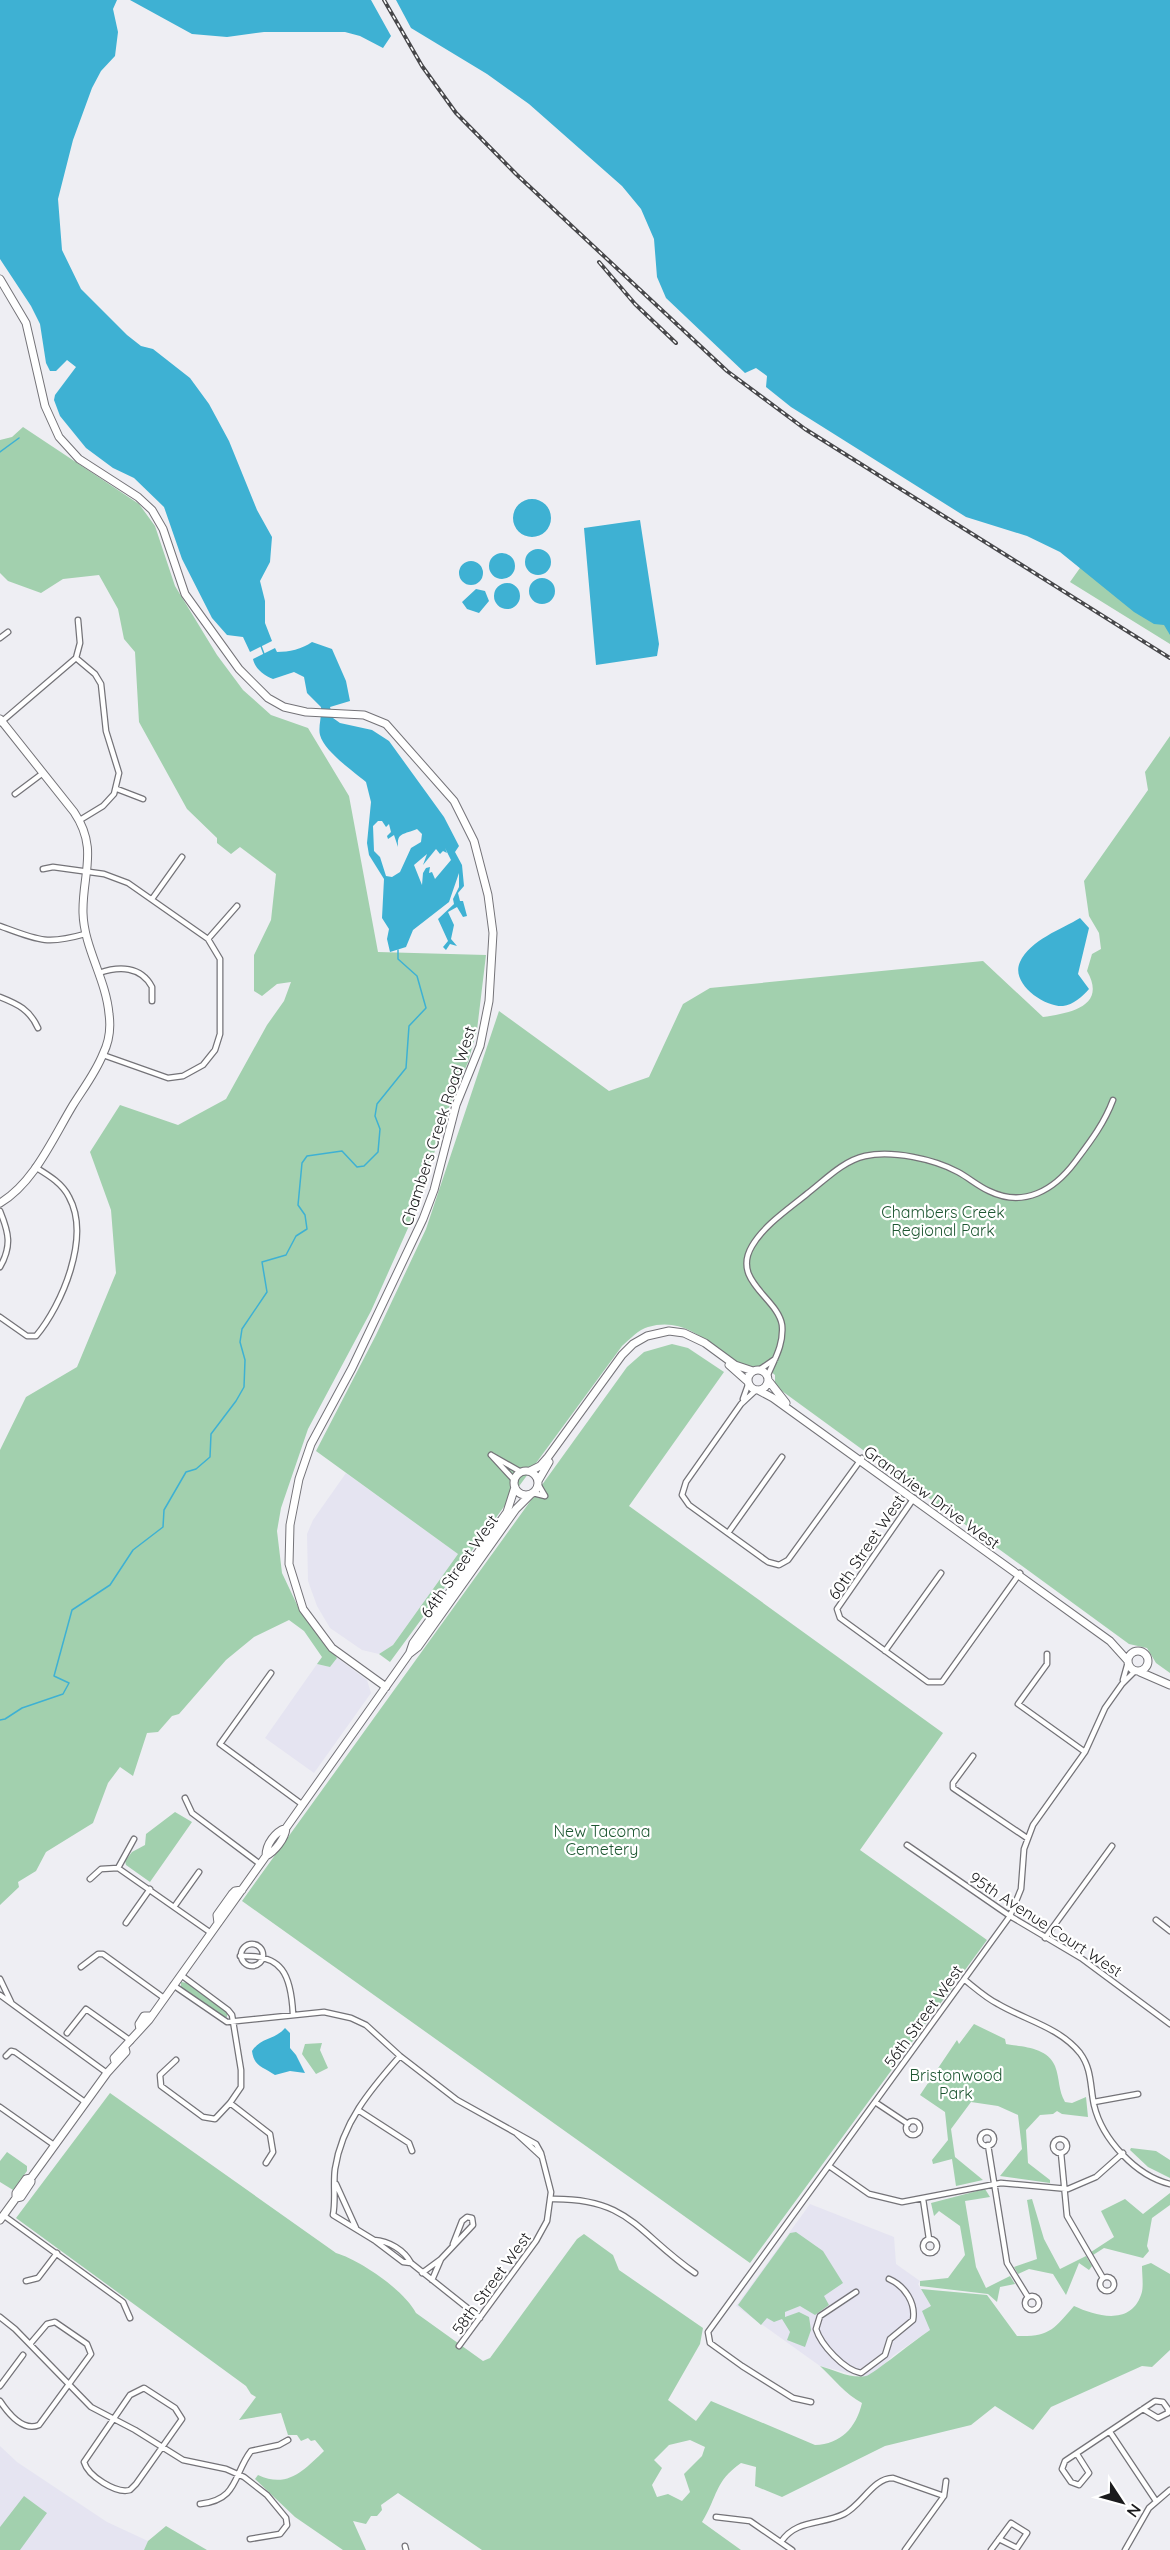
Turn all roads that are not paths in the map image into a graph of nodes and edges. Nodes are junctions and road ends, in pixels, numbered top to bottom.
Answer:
1 (0, 279) edge
2 (78, 620) dead end
3 (8, 632) dead end
4 (0, 639) edge
5 (76, 658) junction
6 (1, 721) edge
7 (106, 731) junction
8 (99, 732) dead end
9 (43, 772) junction
10 (117, 789) junction
11 (15, 794) dead end
12 (143, 799) dead end
13 (80, 820) junction
14 (182, 856) dead end
15 (43, 869) dead end
16 (88, 872) junction
17 (152, 899) junction
18 (237, 906) dead end
19 (0, 927) edge
20 (86, 934) junction
21 (208, 939) junction
22 (99, 973) junction
23 (0, 997) edge
24 (152, 1001) dead end
25 (38, 1028) dead end
26 (103, 1055) junction
27 (1113, 1100) dead end
28 (35, 1167) junction
29 (0, 1203) edge
30 (0, 1211) edge
31 (0, 1267) edge
32 (0, 1317) edge
33 (654, 1336) junction
34 (775, 1359) junction
35 (756, 1371) junction
36 (767, 1379) junction
37 (748, 1383) junction
38 (757, 1390) junction
39 (741, 1404) junction
40 (782, 1457) dead end
41 (861, 1459) junction
42 (526, 1471) junction
43 (538, 1482) junction
44 (515, 1484) junction
45 (532, 1493) junction
46 (914, 1498) junction
47 (728, 1533) junction
48 (941, 1573) dead end
49 (1019, 1574) junction
50 (1110, 1641) junction
51 (885, 1651) junction
52 (1135, 1652) junction
53 (409, 1654) junction
54 (1047, 1654) dead end
55 (1148, 1660) junction
56 (1128, 1662) junction
57 (1137, 1671) junction
58 (270, 1673) dead end
59 (1163, 1679) junction
60 (1122, 1684) junction
61 (1170, 1685) edge
62 (386, 1687) junction
63 (1085, 1752) junction
64 (974, 1756) dead end
65 (185, 1798) dead end
66 (303, 1805) junction
67 (1027, 1838) junction
68 (134, 1839) dead end
69 (907, 1845) dead end
70 (1112, 1846) dead end
71 (261, 1864) junction
72 (118, 1868) junction
73 (199, 1872) dead end
74 (90, 1879) dead end
75 (150, 1889) junction
76 (174, 1907) junction
77 (1010, 1916) junction
78 (1156, 1920) dead end
79 (126, 1923) dead end
80 (1170, 1930) edge
81 (211, 1933) junction
82 (1045, 1938) junction
83 (240, 1956) junction
84 (263, 1956) junction
85 (81, 1967) dead end
86 (181, 1975) junction
87 (0, 1979) edge
88 (965, 1980) junction
89 (173, 1985) junction
90 (0, 1995) edge
91 (164, 1998) junction
92 (11, 2002) junction
93 (293, 2014) junction
94 (234, 2022) junction
95 (1170, 2024) edge
96 (67, 2033) dead end
97 (131, 2041) junction
98 (6, 2056) dead end
99 (400, 2056) junction
100 (176, 2060) dead end
101 (107, 2073) junction
102 (1138, 2094) dead end
103 (85, 2102) junction
104 (1094, 2102) junction
105 (230, 2103) junction
106 (875, 2103) junction
107 (0, 2107) edge
108 (358, 2110) junction
109 (908, 2124) dead end
110 (54, 2145) junction
111 (988, 2145) dead end
112 (412, 2151) dead end
113 (1061, 2153) dead end
114 (1123, 2153) junction
115 (266, 2163) dead end
116 (829, 2166) junction
117 (335, 2182) junction
118 (993, 2184) junction
119 (1170, 2184) edge
120 (1063, 2190) junction
121 (552, 2199) junction
122 (923, 2199) junction
123 (2, 2218) edge
124 (356, 2228) junction
125 (928, 2239) dead end
126 (453, 2244) junction
127 (57, 2253) junction
128 (441, 2259) junction
129 (422, 2273) junction
130 (695, 2273) dead end
131 (1103, 2278) dead end
132 (889, 2279) dead end
133 (432, 2280) junction
134 (26, 2281) dead end
135 (856, 2292) dead end
136 (1028, 2297) dead end
137 (0, 2317) edge
138 (130, 2318) dead end
139 (480, 2318) junction
140 (30, 2344) junction
141 (459, 2346) dead end
142 (23, 2355) dead end
143 (0, 2386) edge
144 (69, 2386) junction
145 (0, 2401) edge
146 (811, 2402) dead end
147 (1143, 2409) junction
148 (113, 2419) junction
149 (1110, 2432) junction
150 (288, 2440) dead end
151 (161, 2448) junction
152 (1077, 2454) junction
153 (240, 2475) junction
154 (946, 2481) dead end
155 (1170, 2490) edge
156 (944, 2496) junction
157 (1156, 2501) junction
158 (200, 2504) dead end
159 (716, 2517) dead end
160 (249, 2539) dead end
161 (999, 2539) junction
162 (781, 2542) junction
163 (792, 2550) edge
164 (905, 2550) edge
165 (991, 2550) edge
166 (1125, 2550) edge

1 - 62 street, Chambers Creek Road West
2 - 5 street
3 - 4 street
5 - 6 street
5 - 7 street
6 - 9 street
7 - 8 street
7 - 10 street
9 - 11 street
9 - 13 street
10 - 12 street
10 - 13 street
13 - 16 street
14 - 17 street
15 - 16 street
16 - 17 street
16 - 20 street
17 - 21 street
18 - 21 street
19 - 20 street
20 - 22 street
21 - 26 street
22 - 24 street
22 - 26 street
23 - 25 street
26 - 28 street
27 - 34 street
28 - 29 street
28 - 32 street
30 - 31 street
33 - 35 street
33 - 37 street
33 - 42 street
33 - 43 street
34 - 35 street
34 - 36 street
35 - 36 street, Grandview Drive West
35 - 37 street
36 - 38 street
36 - 41 street, Grandview Drive West
37 - 38 street, Grandview Drive West
37 - 39 street
38 - 39 street
38 - 41 street, Grandview Drive West
39 - 47 street
40 - 47 street
41 - 46 street, Grandview Drive West
41 - 47 street
42 - 43 street
42 - 44 street, 64th Street West
42 - 44 street
43 - 45 street, 64th Street West
43 - 45 street
44 - 45 street
44 - 53 street, 64th Street West
45 - 53 street, 64th Street West
46 - 49 street, Grandview Drive West
46 - 51 street, 60th Street West
48 - 51 street
49 - 50 street, Grandview Drive West
49 - 51 street
50 - 52 street, Grandview Drive West
50 - 56 street, Grandview Drive West
52 - 55 street
52 - 56 street
53 - 62 street, 64th Street West
54 - 63 street
55 - 57 street
55 - 59 street
56 - 57 street
56 - 60 street, 56th Street West
57 - 59 street
57 - 60 street, 56th Street West
58 - 66 street
59 - 61 street
60 - 63 street, 56th Street West
62 - 66 street
63 - 67 street, 56th Street West
64 - 67 street
65 - 71 street
66 - 71 street
67 - 77 street, 56th Street West
68 - 72 street
69 - 77 street, 95th Avenue Court West
70 - 82 street
71 - 81 street
72 - 74 street
72 - 75 street
73 - 76 street
75 - 76 street
75 - 79 street
76 - 81 street
77 - 82 street, 95th Avenue Court West
77 - 88 street, 56th Street West
78 - 80 street
81 - 86 street
82 - 95 street, 95th Avenue Court West
83 - 84 street
83 - 84 street
83 - 84 street
84 - 93 street
85 - 91 street
86 - 89 street
86 - 94 street
87 - 92 street
88 - 104 street
88 - 106 street, 56th Street West
89 - 91 street
89 - 94 street
90 - 92 street
91 - 97 street
92 - 101 street
93 - 94 street
93 - 99 street
94 - 105 street
96 - 97 street
97 - 101 street
98 - 103 street
99 - 108 street
99 - 121 street
100 - 105 street
101 - 103 street
102 - 104 street
103 - 110 street
104 - 114 street
105 - 115 street
106 - 109 street
106 - 116 street, 56th Street West
107 - 110 street
108 - 112 street
108 - 117 street
110 - 123 street
111 - 118 street
113 - 120 street
114 - 119 street
114 - 120 street
116 - 122 street
116 - 146 street, 56th Street West
117 - 124 street
117 - 124 street
118 - 120 street
118 - 122 street
118 - 136 street
120 - 131 street
121 - 130 street
121 - 139 street, 58th Street West
122 - 125 street
123 - 127 street
124 - 129 street
126 - 126 street
126 - 128 street
127 - 134 street
127 - 138 street
128 - 129 street
128 - 133 street
129 - 133 street
132 - 135 street
133 - 139 street
137 - 140 street
139 - 141 street, 58th Street West
140 - 144 street
140 - 144 street
142 - 143 street
144 - 145 street
144 - 148 street
147 - 147 street
147 - 149 street
148 - 151 street
148 - 151 street
148 - 151 street
149 - 152 street
149 - 157 street
150 - 153 street
151 - 153 street
152 - 152 street
153 - 158 street
153 - 160 street
154 - 156 street
155 - 157 street
156 - 162 street
156 - 164 street
157 - 166 street
159 - 162 street
161 - 161 street
161 - 165 street
162 - 163 street

